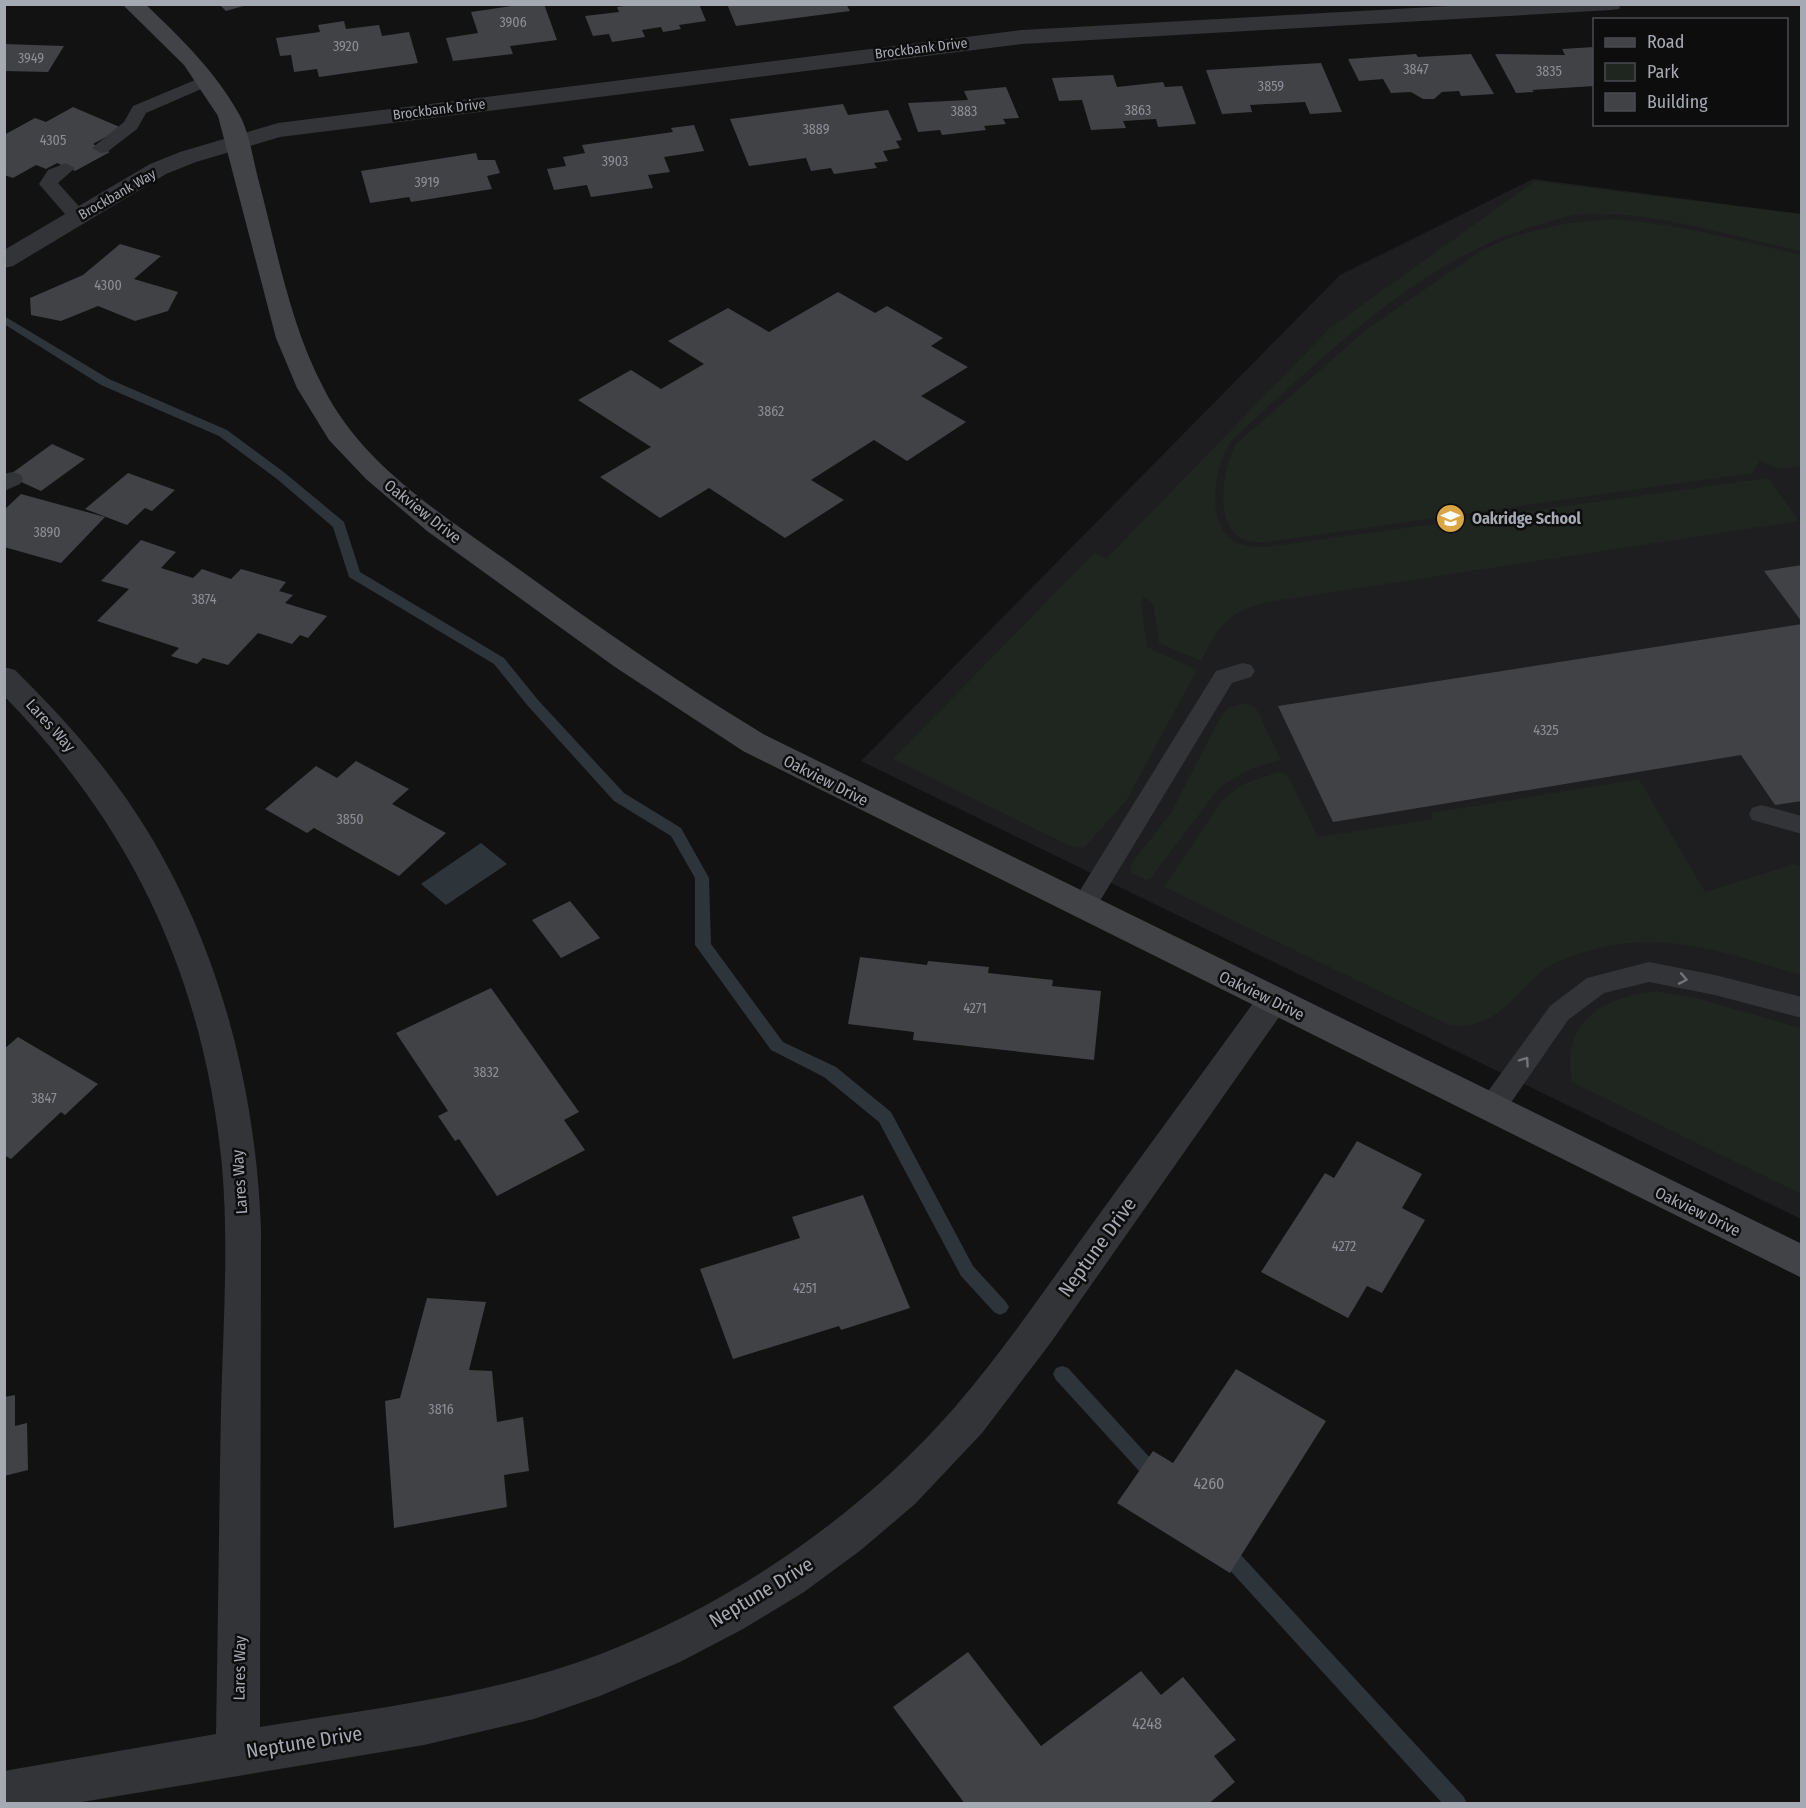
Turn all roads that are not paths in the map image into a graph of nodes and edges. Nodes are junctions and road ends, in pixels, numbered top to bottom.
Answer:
1 (132, 4) edge
2 (1611, 4) edge
3 (207, 80) junction
4 (237, 142) junction
5 (102, 148) dead end
6 (66, 168) dead end
7 (78, 217) junction
8 (4, 261) edge
9 (1243, 671) dead end
10 (4, 677) edge
11 (1761, 814) dead end
12 (1802, 825) edge
13 (1083, 907) junction
14 (1274, 1000) junction
15 (1802, 1008) edge
16 (1491, 1109) junction
17 (1802, 1262) edge
18 (238, 1753) junction
19 (4, 1793) edge

1 - 3 street, Oakview Drive
2 - 4 street, Brockbank Drive
3 - 4 street, Oakview Drive
3 - 5 lane
4 - 7 street, Brockbank Way
4 - 13 street, Oakview Drive
6 - 7 lane
7 - 8 street, Brockbank Way
9 - 13 lane
10 - 18 street, Lares Way
11 - 12 lane
13 - 14 street, Oakview Drive
14 - 16 street, Oakview Drive
14 - 18 street, Neptune Drive
16 -> 15 lane
16 - 17 street, Oakview Drive
18 - 19 street, Neptune Drive

